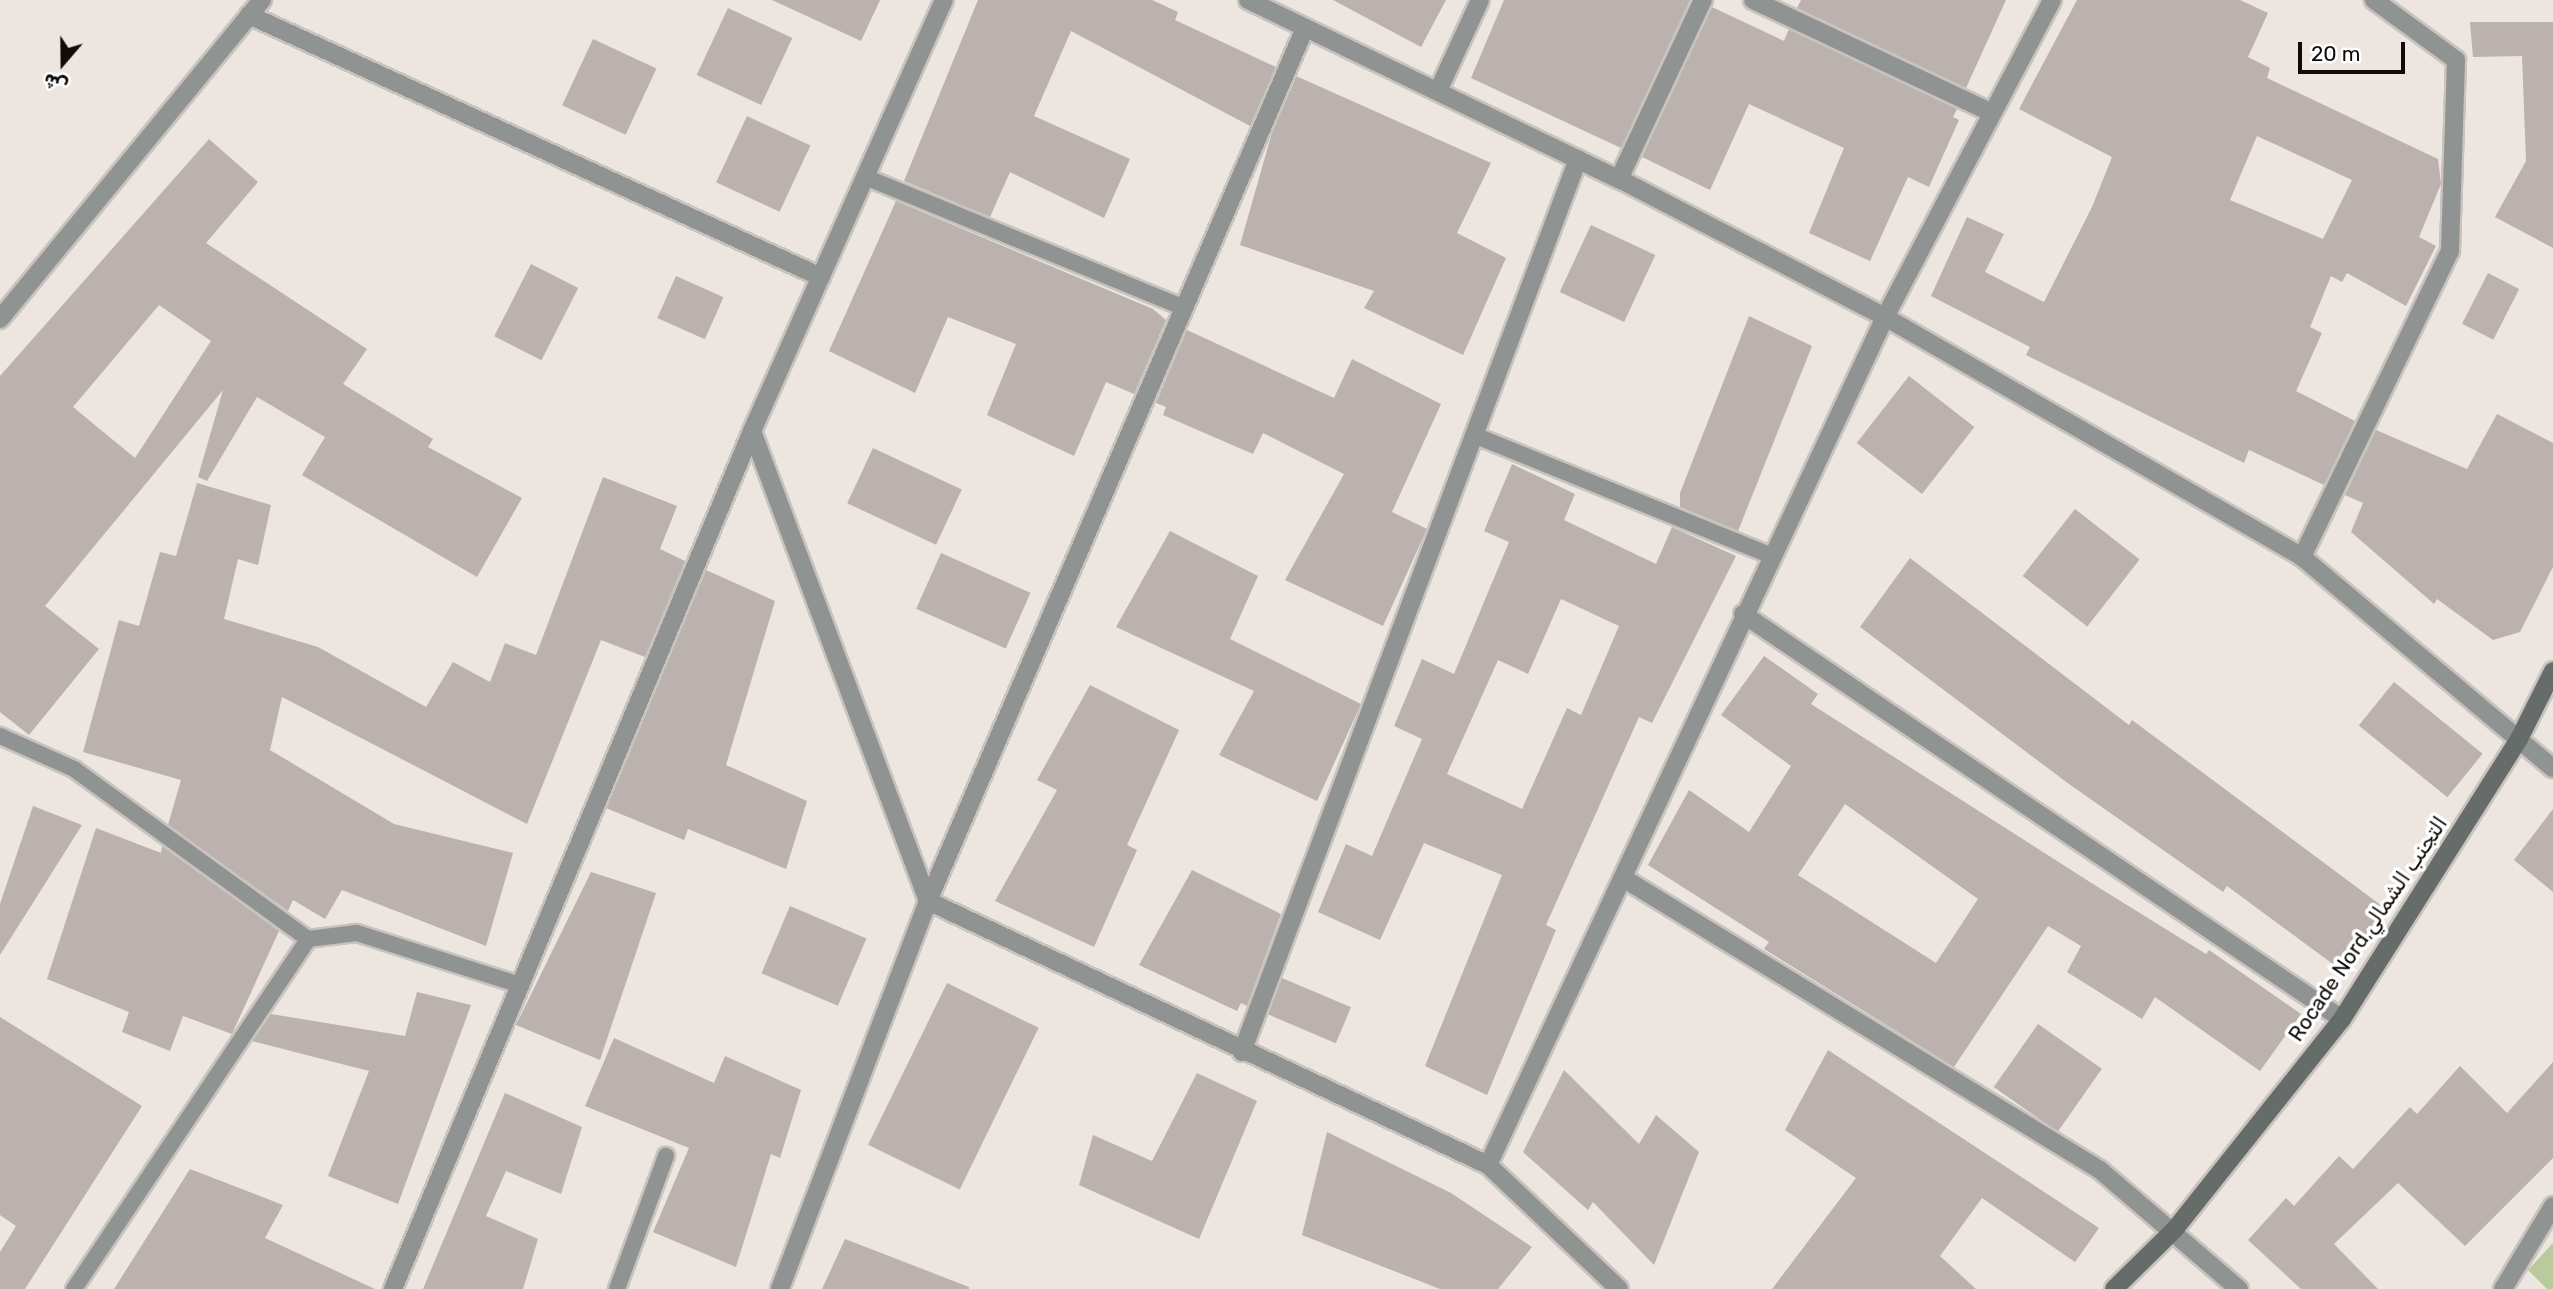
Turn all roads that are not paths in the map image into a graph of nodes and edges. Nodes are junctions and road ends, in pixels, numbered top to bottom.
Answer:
1 (261, 0) edge
2 (944, 0) edge
3 (1248, 0) edge
4 (1480, 0) edge
5 (1703, 0) edge
6 (1753, 0) edge
7 (2052, 0) edge
8 (2374, 0) edge
9 (249, 15) junction
10 (1305, 28) junction
11 (1437, 91) junction
12 (1992, 113) junction
13 (1578, 159) junction
14 (865, 177) junction
15 (1619, 179) junction
16 (821, 277) junction
17 (1184, 308) junction
18 (1885, 317) junction
19 (0, 319) edge
20 (752, 431) junction
21 (1474, 435) junction
22 (1770, 555) junction
23 (2302, 556) junction
24 (1742, 614) junction
25 (2553, 671) edge
26 (0, 736) edge
27 (2519, 739) junction
28 (2553, 768) edge
29 (1623, 878) junction
30 (928, 901) junction
31 (308, 939) junction
32 (520, 985) junction
33 (2342, 1018) junction
34 (1241, 1052) junction
35 (666, 1156) dead end
36 (1489, 1165) junction
37 (2553, 1206) edge
38 (2175, 1229) junction
39 (74, 1289) edge
40 (393, 1289) edge
41 (617, 1289) edge
42 (780, 1289) edge
43 (1619, 1289) edge
44 (2115, 1289) edge
45 (2238, 1289) edge
46 (2503, 1289) edge

1 - 9 street
2 - 14 street
3 - 10 street
4 - 11 street
5 - 15 street
6 - 12 street
7 - 12 street
8 - 23 street
9 - 16 street
9 - 19 street
10 - 11 street
10 - 17 street
11 - 13 street
12 - 18 street
13 - 15 street
13 - 21 street
14 - 16 street
14 - 17 lane
15 - 18 street
16 - 20 street
17 - 30 street
18 - 22 street
18 - 23 street
20 - 30 street
20 - 32 street
21 - 22 lane
21 - 34 street
22 - 24 street
23 - 27 street
24 - 29 street
24 - 33 street
25 - 27 main road, Rocade Nord,التجنب الشمالي
26 - 31 lane
27 - 28 street
27 - 33 main road, Rocade Nord,التجنب الشمالي
29 - 36 street
29 - 38 street
30 - 34 street
30 - 42 street
31 - 32 lane
31 - 39 lane
32 - 40 street
33 - 38 main road, Rocade Nord,التجنب الشمالي
34 - 36 street
35 - 41 lane
36 - 43 street
37 - 46 street
38 - 44 main road, Rocade Nord,التجنب الشمالي
38 - 45 street

